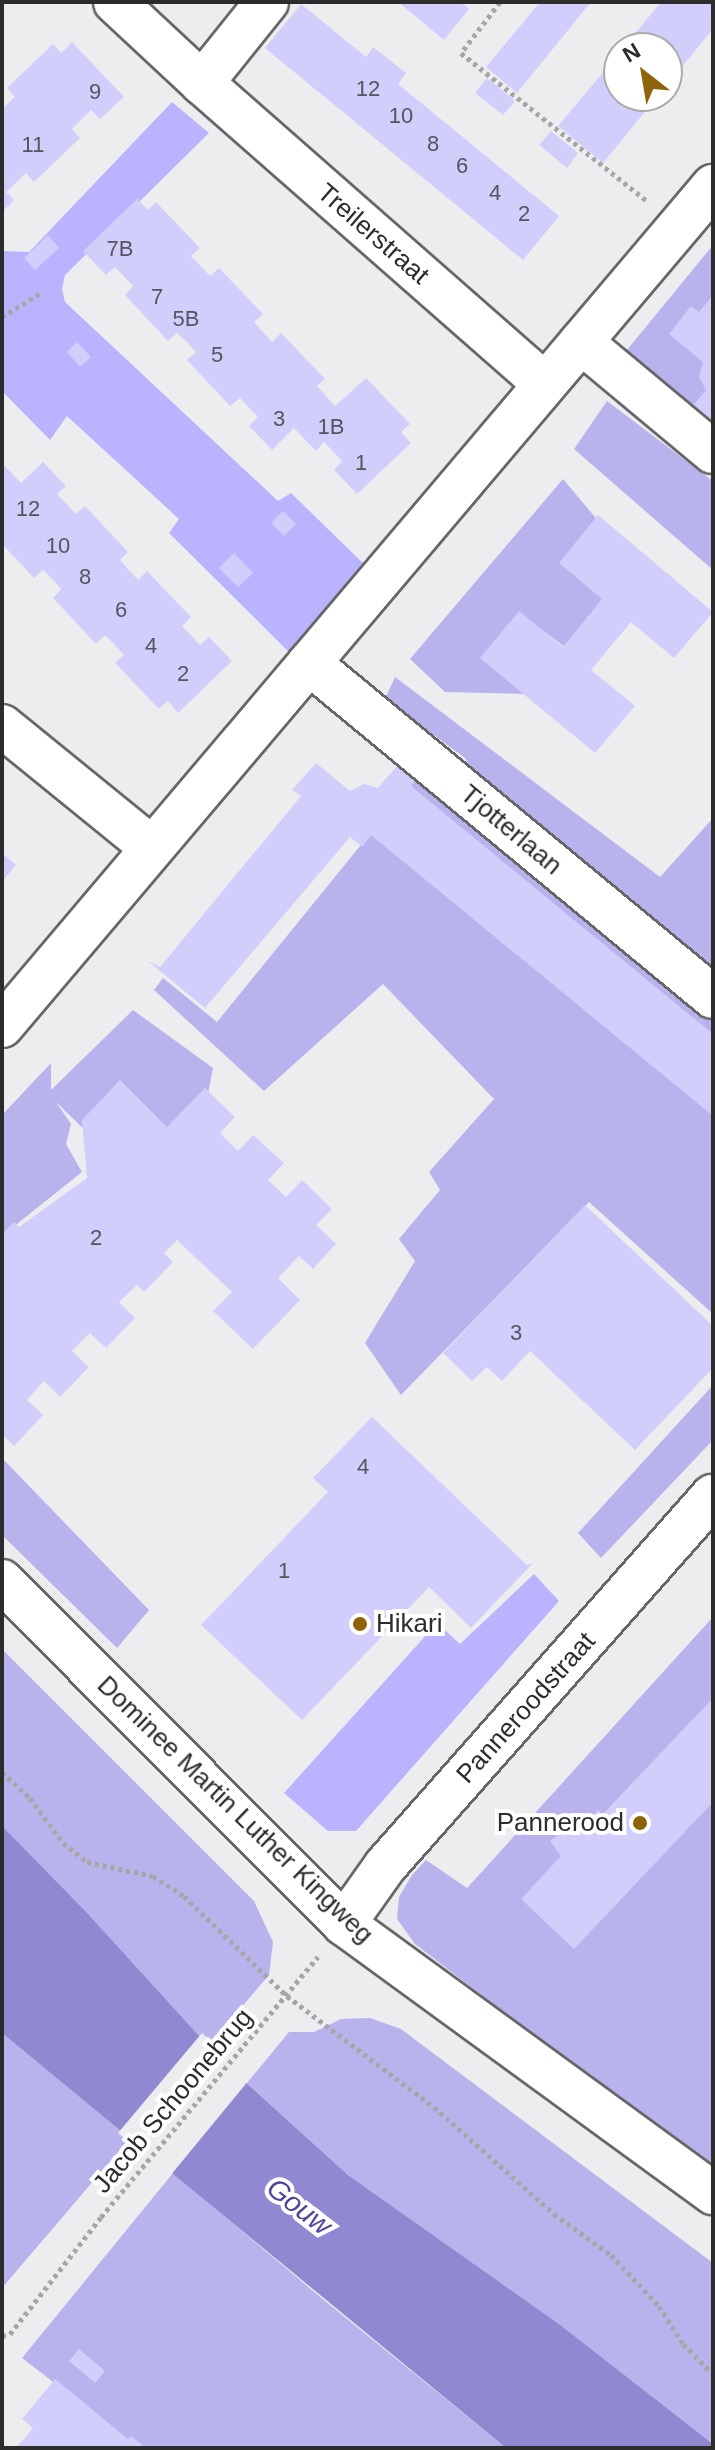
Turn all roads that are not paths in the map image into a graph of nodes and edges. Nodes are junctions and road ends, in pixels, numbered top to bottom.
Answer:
1 (115, 2) edge
2 (267, 2) edge
3 (202, 83) junction
4 (713, 186) edge
5 (581, 342) junction
6 (545, 384) junction
7 (713, 452) edge
8 (309, 663) junction
9 (2, 726) edge
10 (152, 848) junction
11 (713, 997) edge
12 (2, 1026) edge
13 (713, 1496) edge
14 (2, 1581) edge
15 (344, 1924) junction
16 (713, 2193) edge

1 - 3 street, Treilerstraat
2 - 3 street
3 - 6 street, Treilerstraat
4 - 5 street
5 - 6 street
5 - 7 street
6 - 8 street
8 - 10 street
8 - 11 street, Tjotterlaan
9 - 10 street
10 - 12 street
13 - 15 street, Panneroodstraat
14 - 15 street, Dominee Martin Luther Kingweg
15 - 16 street, Dominee Martin Luther Kingweg

